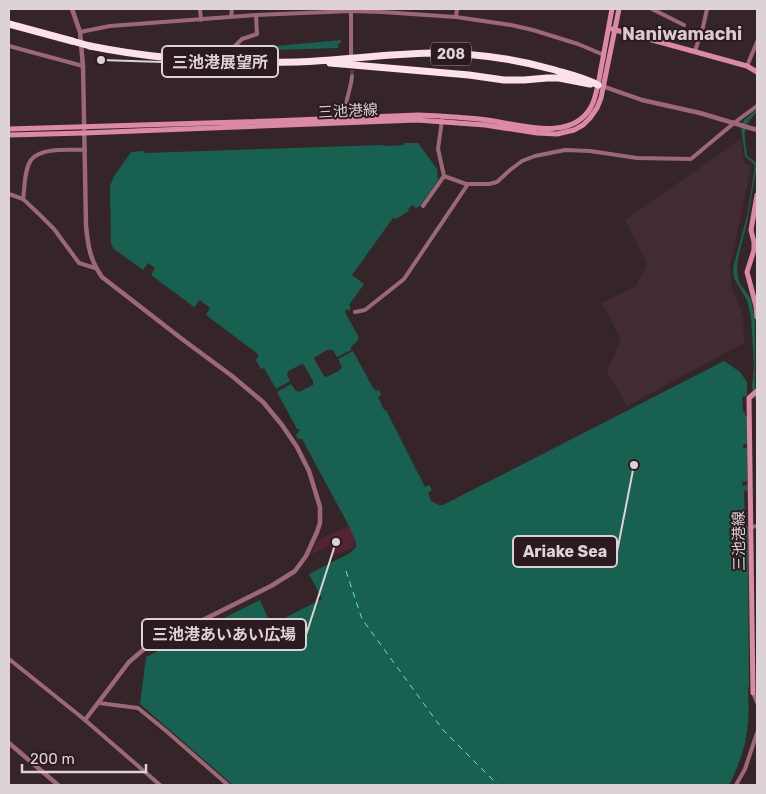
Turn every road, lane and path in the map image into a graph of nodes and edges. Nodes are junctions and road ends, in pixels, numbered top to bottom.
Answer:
1 (72, 9) edge
2 (200, 9) edge
3 (232, 9) edge
4 (457, 9) edge
5 (612, 9) edge
6 (618, 9) edge
7 (652, 9) edge
8 (707, 9) edge
9 (325, 10) edge
10 (383, 10) edge
11 (351, 11) junction
12 (256, 15) junction
13 (232, 17) junction
14 (456, 17) junction
15 (201, 20) junction
16 (9, 24) edge
17 (684, 25) dead end
18 (612, 29) junction
19 (80, 32) junction
20 (757, 42) edge
21 (9, 46) edge
22 (206, 48) dead end
23 (695, 51) junction
24 (351, 54) dead end
25 (604, 55) junction
26 (300, 62) junction
27 (83, 66) junction
28 (747, 66) junction
29 (757, 72) edge
30 (352, 76) tunnel mouth
31 (601, 86) junction
32 (757, 106) edge
33 (345, 117) junction
34 (442, 118) junction
35 (734, 123) junction
36 (84, 126) junction
37 (9, 129) edge
38 (757, 130) edge
39 (84, 133) junction
40 (9, 135) edge
41 (85, 150) junction
42 (444, 176) junction
43 (468, 184) junction
44 (9, 194) edge
45 (757, 196) edge
46 (23, 199) junction
47 (423, 206) dead end
48 (754, 242) junction
49 (757, 250) edge
50 (95, 268) junction
51 (355, 312) dead end
52 (757, 317) edge
53 (755, 393) edge
54 (754, 526) edge
55 (755, 603) edge
56 (9, 659) edge
57 (753, 693) joint
58 (757, 702) edge
59 (99, 703) junction
60 (84, 720) junction
61 (757, 733) edge
62 (9, 742) edge
63 (58, 785) edge
64 (160, 785) edge
65 (228, 785) edge
66 (736, 785) edge

1 - 19 street
2 - 15 street
3 - 13 street
4 - 14 street
5 - 18 main road, 三池港線
6 - 18 main road, 三池港線
7 - 17 street
8 - 23 street
9 - 11 street
9 - 12 street
10 - 11 street
10 - 14 street
11 - 24 street
12 - 13 street
12 - 22 street
13 - 15 street
14 - 25 street
15 - 19 street
16 - 26 highway, 208, bridge
18 - 23 main road
18 - 25 main road, 三池港線
18 - 31 main road, 三池港線
19 - 27 street
20 - 28 street
21 - 27 street
23 - 28 main road
25 - 31 main road, 三池港線
26 - 31 highway, 208
26 - 31 highway, 208
27 - 36 street
28 - 29 main road
30 - 33 street
31 - 34 main road, 三池港線
31 - 35 street
32 - 35 street
33 - 34 main road, 三池港線
33 - 36 main road, 三池港線
34 - 39 main road, 三池港線
34 - 42 street
35 - 38 street
35 - 43 street
36 - 37 main road, 三池港線
36 - 39 street
39 - 40 main road, 三池港線
39 - 41 street
41 - 46 street
41 - 50 street
42 - 43 street
42 - 47 street
43 - 51 street
44 - 46 street
45 - 48 main road
46 - 50 street
48 - 49 street
48 - 52 main road
50 - 59 street
53 - 54 main road, 三池港線
54 - 55 main road, 三池港線
55 - 57 main road, 三池港線
56 - 60 street
57 - 58 street
59 - 60 street
59 - 65 street
60 - 64 street
61 - 66 street
62 - 63 street

